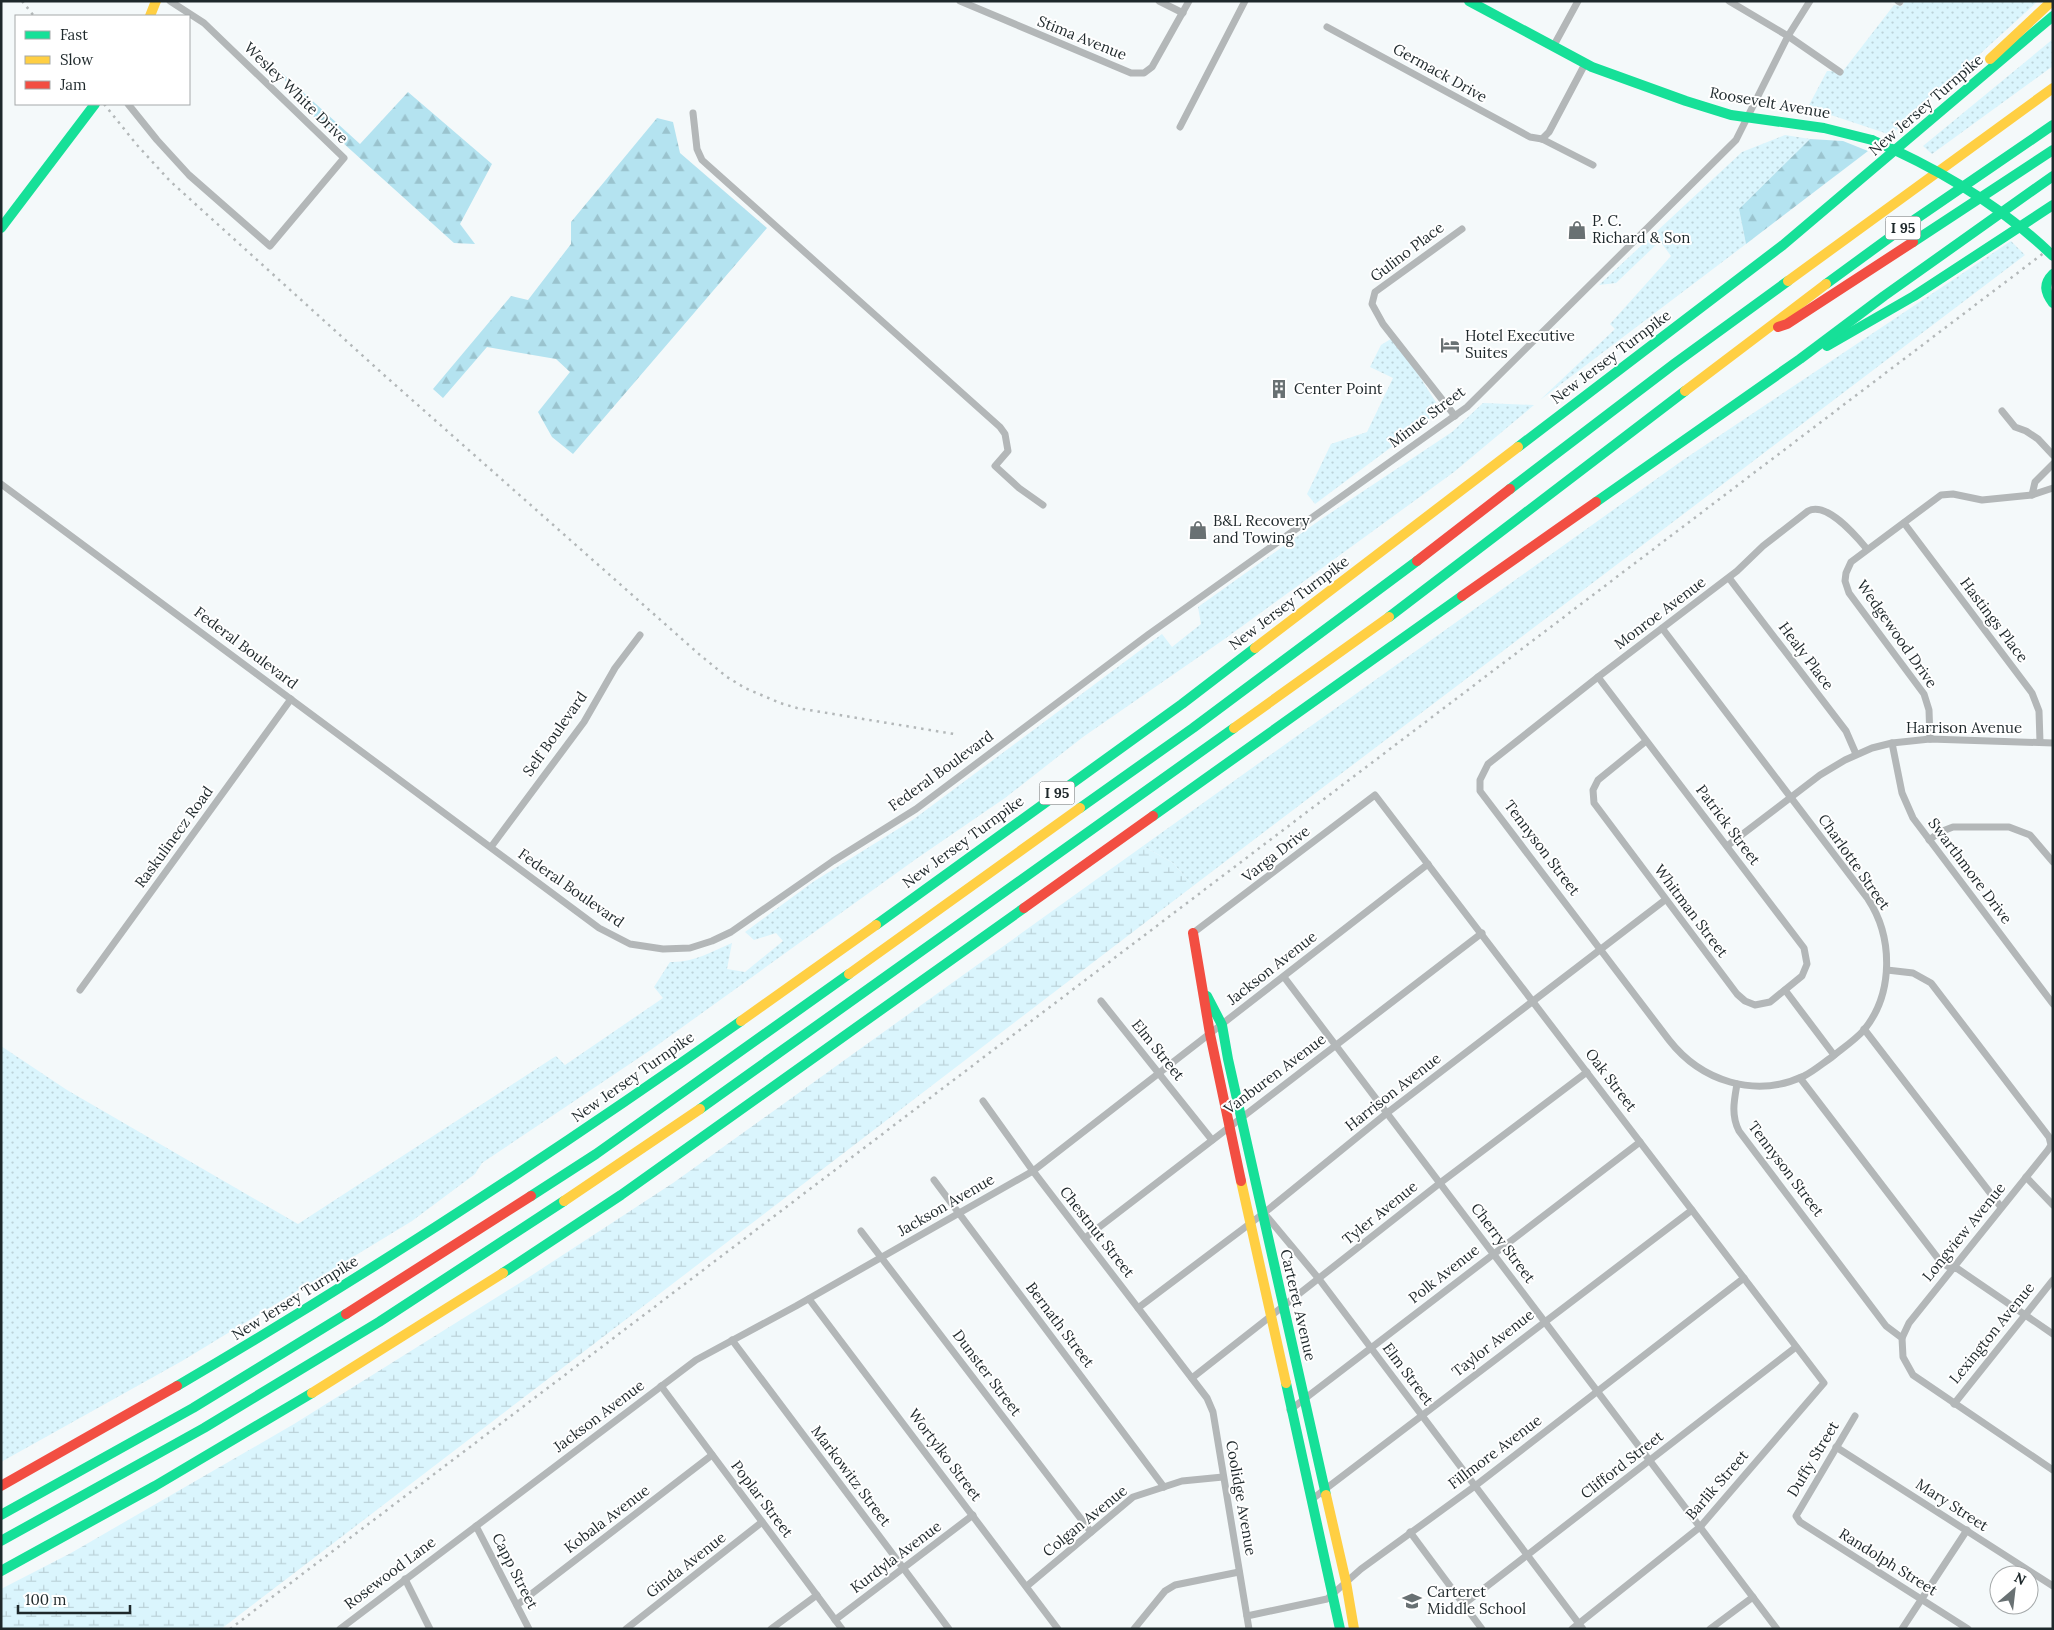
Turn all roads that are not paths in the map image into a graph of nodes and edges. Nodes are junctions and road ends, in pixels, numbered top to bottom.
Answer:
1 (156, 1) edge
2 (170, 1) edge
3 (960, 1) edge
4 (1159, 1) edge
5 (1189, 1) edge
6 (1245, 1) edge
7 (1578, 1) edge
8 (1729, 1) edge
9 (1810, 1) edge
10 (2052, 1) edge
11 (1475, 3) edge
12 (1183, 13) junction
13 (150, 15) edge
14 (2053, 16) edge
15 (1327, 27) dead end
16 (1788, 36) junction
17 (1552, 46) junction
18 (1585, 64) junction
19 (1840, 72) dead end
20 (2053, 86) edge
21 (94, 105) edge
22 (129, 105) edge
23 (694, 113) dead end
24 (1747, 117) junction
25 (2053, 125) edge
26 (1180, 127) dead end
27 (1542, 139) junction
28 (1909, 140) junction
29 (2052, 150) edge
30 (1593, 165) dead end
31 (2053, 176) edge
32 (2053, 204) edge
33 (1, 228) edge
34 (1462, 228) dead end
35 (2053, 256) edge
36 (2053, 274) edge
37 (2053, 303) edge
38 (1758, 336) junction
39 (1800, 359) junction
40 (2002, 411) dead end
41 (1455, 416) junction
42 (2053, 455) edge
43 (2053, 464) edge
44 (1, 484) edge
45 (2053, 488) edge
46 (2032, 495) junction
47 (1043, 505) dead end
48 (1904, 523) junction
49 (1867, 549) junction
50 (1729, 578) junction
51 (1662, 628) junction
52 (1149, 634) joint
53 (640, 636) dead end
54 (1598, 677) junction
55 (291, 699) junction
56 (1930, 739) junction
57 (1646, 741) junction
58 (2040, 742) junction
59 (1892, 743) junction
60 (2053, 743) edge
61 (1856, 754) junction
62 (1480, 789) joint
63 (1375, 795) joint
64 (1791, 798) junction
65 (1929, 840) junction
66 (1727, 846) junction
67 (491, 848) junction
68 (2053, 862) edge
69 (1428, 864) junction
70 (1665, 900) junction
71 (1193, 933) joint
72 (1482, 933) junction
73 (1601, 950) junction
74 (1887, 970) junction
75 (1284, 977) junction
76 (80, 990) dead end
77 (1785, 990) junction
78 (1204, 991) junction
79 (1101, 1001) dead end
80 (1534, 1001) junction
81 (2053, 1004) edge
82 (1222, 1025) junction
83 (1864, 1029) junction
84 (1210, 1034) junction
85 (1336, 1045) junction
86 (1834, 1055) junction
87 (1587, 1072) junction
88 (1158, 1074) junction
89 (1800, 1078) junction
90 (1737, 1084) junction
91 (983, 1101) dead end
92 (1387, 1113) junction
93 (1241, 1117) junction
94 (1229, 1126) junction
95 (1212, 1140) junction
96 (1640, 1142) junction
97 (1033, 1171) junction
98 (2026, 1177) junction
99 (934, 1180) dead end
100 (1440, 1183) junction
101 (2053, 1205) edge
102 (2001, 1207) junction
103 (1692, 1210) junction
104 (1264, 1213) junction
105 (959, 1214) junction
106 (1251, 1222) junction
107 (861, 1231) dead end
108 (1085, 1238) junction
109 (1494, 1252) junction
110 (881, 1258) junction
111 (1952, 1268) junction
112 (1744, 1278) junction
113 (1319, 1279) junction
114 (2053, 1280) edge
115 (809, 1299) junction
116 (1283, 1306) junction
117 (1138, 1308) junction
118 (1270, 1315) junction
119 (2025, 1315) junction
120 (1544, 1321) junction
121 (2053, 1334) edge
122 (1902, 1338) junction
123 (732, 1340) junction
124 (1796, 1347) junction
125 (1372, 1348) junction
126 (1192, 1378) junction
127 (1824, 1383) joint
128 (661, 1386) junction
129 (1597, 1391) junction
130 (1304, 1399) junction
131 (1954, 1404) junction
132 (1290, 1410) junction
133 (1422, 1415) junction
134 (1855, 1416) dead end
135 (1836, 1447) junction
136 (712, 1455) junction
137 (1650, 1461) junction
138 (2053, 1470) edge
139 (1223, 1477) junction
140 (1, 1486) edge
141 (1475, 1486) junction
142 (1164, 1487) junction
143 (1324, 1490) junction
144 (1311, 1500) junction
145 (1, 1515) edge
146 (973, 1515) junction
147 (1796, 1516) joint
148 (762, 1522) junction
149 (476, 1526) junction
150 (1700, 1527) junction
151 (1966, 1530) junction
152 (1091, 1532) junction
153 (1410, 1532) junction
154 (458, 1540) joint
155 (1, 1542) edge
156 (1528, 1555) junction
157 (903, 1568) junction
158 (1, 1571) edge
159 (1239, 1572) junction
160 (405, 1579) junction
161 (1346, 1582) junction
162 (1027, 1586) junction
163 (2053, 1586) edge
164 (1332, 1594) junction
165 (817, 1595) junction
166 (1753, 1597) junction
167 (1921, 1599) junction
168 (1464, 1604) junction
169 (517, 1605) junction
170 (1247, 1616) junction
171 (835, 1620) junction
172 (1581, 1626) edge
173 (340, 1629) edge
174 (430, 1629) edge
175 (529, 1629) edge
176 (626, 1629) edge
177 (771, 1629) edge
178 (842, 1629) edge
179 (949, 1629) edge
180 (1058, 1629) edge
181 (1134, 1629) edge
182 (1249, 1629) edge
183 (1340, 1629) edge
184 (1354, 1629) edge
185 (1482, 1629) edge
186 (1572, 1629) edge
187 (1710, 1629) edge
188 (1777, 1629) edge
189 (1902, 1629) edge
190 (1968, 1629) edge

1 - 13 main road
2 - 22 street, Wesley White Drive
3 - 12 street, Stima Avenue
4 - 12 street
5 - 12 street, Stima Avenue
6 - 26 street
7 - 17 street
8 - 16 street
9 - 16 street, Minue Street
10 - 28 main road
11 - 17 main road, Roosevelt Avenue
14 - 28 main road, New Jersey Turnpike / I 95
15 - 27 street, Germack Drive
16 - 19 street
16 - 24 street, Minue Street
17 - 18 main road, Roosevelt Avenue
18 - 24 main road, Roosevelt Avenue
18 - 27 street
20 - 145 main road, I 95
21 - 33 main road
23 - 47 street
24 - 35 main road, Roosevelt Avenue, bridge
24 - 41 street, Minue Street
25 - 38 main road, I 95
27 - 30 street, Germack Drive
28 - 140 main road, New Jersey Turnpike / I 95
29 - 38 main road
31 - 39 main road
32 - 39 main road
34 - 41 street, Gulino Place
36 - 37 main road
38 - 155 main road, I 95
39 - 158 main road
40 - 42 street
41 - 52 street, Minue Street
43 - 46 street
44 - 55 street, Federal Boulevard
45 - 46 street, Wedgewood Drive
46 - 48 street, Wedgewood Drive
48 - 49 street, Wedgewood Drive
48 - 58 street, Hastings Place
49 - 50 street, Monroe Avenue
49 - 56 street, Wedgewood Drive
50 - 51 street, Monroe Avenue
50 - 61 street, Healy Place
51 - 54 street, Monroe Avenue
51 - 64 street, Charlotte Street
52 - 67 street, Federal Boulevard
53 - 67 street, Self Boulevard
54 - 57 street, Patrick Street
54 - 62 street, Monroe Avenue
55 - 67 street, Federal Boulevard
55 - 76 street, Raskulinecz Road
56 - 58 street, Harrison Avenue
56 - 59 street, Harrison Avenue
57 - 66 street, Patrick Street
57 - 70 street, Whitman Street
58 - 60 street, Harrison Avenue
59 - 61 street, Harrison Avenue
59 - 65 street, Swarthmore Drive
61 - 64 street, Harrison Avenue
62 - 73 street, Tennyson Street
63 - 69 street, Oak Street
63 - 71 street, Varga Drive
64 - 66 street, Harrison Avenue
64 - 74 street, Charlotte Street
65 - 68 street
65 - 81 street, Swarthmore Drive
66 - 77 street, Patrick Street
69 - 72 street, Oak Street
69 - 75 street, Jackson Avenue
70 - 73 street, Harrison Avenue
70 - 77 street, Whitman Street
71 - 78 main road, Carteret Avenue
72 - 80 street, Oak Street
72 - 85 street, Vanburen Avenue
73 - 80 street, Harrison Avenue
73 - 90 street, Tennyson Street
74 - 83 street, Charlotte Street
74 - 98 street, Longview Avenue
75 - 82 street, Jackson Avenue
75 - 85 street, Cherry Street
77 - 86 street
78 - 82 main road, Carteret Avenue
78 - 84 main road, Carteret Avenue
79 - 88 street, Elm Street
80 - 87 street, Oak Street
80 - 92 street, Harrison Avenue
82 - 84 street, Jackson Avenue
82 - 93 main road, Carteret Avenue
83 - 86 street, Charlotte Street
83 - 102 street
84 - 88 street, Jackson Avenue
84 - 94 main road, Carteret Avenue
85 - 92 street, Cherry Street
85 - 93 street, Vanburen Avenue
86 - 89 street, Charlotte Street
87 - 96 street, Oak Street
87 - 100 street, Tyler Avenue
88 - 95 street, Elm Street
88 - 97 street, Jackson Avenue
89 - 90 street, Charlotte Street
89 - 111 street
90 - 122 street, Tennyson Street
91 - 97 street, Chestnut Street
92 - 100 street, Cherry Street
92 - 104 street, Harrison Avenue
93 - 94 street, Vanburen Avenue
93 - 104 main road, Carteret Avenue
94 - 95 street, Vanburen Avenue
94 - 106 main road, Carteret Avenue
95 - 108 street, Vanburen Avenue
96 - 103 street, Oak Street
96 - 109 street, Polk Avenue
97 - 105 street, Jackson Avenue
97 - 108 street, Chestnut Street
98 - 101 street
98 - 102 street, Longview Avenue
99 - 105 street, Bernath Street
100 - 109 street, Cherry Street
100 - 113 street, Tyler Avenue
102 - 111 street, Longview Avenue
103 - 112 street, Oak Street
103 - 120 street, Taylor Avenue
104 - 106 street, Harrison Avenue
104 - 113 street, Elm Street
104 - 116 main road, Carteret Avenue
105 - 110 street, Jackson Avenue
105 - 142 street, Bernath Street
106 - 117 street, Harrison Avenue
106 - 118 main road, Carteret Avenue
107 - 110 street, Dunster Street
108 - 117 street, Chestnut Street
109 - 120 street, Cherry Street
109 - 125 street, Polk Avenue
110 - 115 street, Jackson Avenue
110 - 152 street, Dunster Street
111 - 119 street
111 - 122 street, Longview Avenue
112 - 124 street, Oak Street
112 - 129 street, Fillmore Avenue
113 - 116 street, Tyler Avenue
113 - 125 street, Elm Street
114 - 119 street, Lexington Avenue
115 - 123 street, Jackson Avenue
115 - 146 street, Wortylko Street
116 - 118 street, Tyler Avenue
116 - 130 main road, Carteret Avenue
117 - 126 street, Chestnut Street
118 - 126 street, Tyler Avenue
118 - 132 main road, Carteret Avenue
119 - 121 street
119 - 131 street, Lexington Avenue
120 - 129 street, Cherry Street
120 - 133 street, Taylor Avenue
122 - 131 street
123 - 128 street, Jackson Avenue
123 - 157 street, Markowitz Street
124 - 127 street, Oak Street
124 - 137 street, Clifford Street
125 - 130 street, Polk Avenue
125 - 133 street, Elm Street
126 - 139 street, Coolidge Avenue
127 - 150 street, Barlik Street
128 - 136 street, Poplar Street
128 - 149 street, Jackson Avenue
129 - 137 street, Cherry Street
129 - 141 street, Fillmore Avenue
130 - 132 street, Polk Avenue
130 - 143 main road, Carteret Avenue
131 - 138 street
132 - 144 main road, Carteret Avenue
133 - 141 street, Elm Street
133 - 143 street, Taylor Avenue
134 - 135 street, Duffy Street
135 - 147 street, Duffy Street
135 - 151 street, Mary Street
136 - 148 street, Poplar Street
136 - 169 street, Kobala Avenue
137 - 150 street, Cherry Street
137 - 156 street, Clifford Street
139 - 142 street, Colgan Avenue
139 - 159 street, Coolidge Avenue
141 - 153 street, Fillmore Avenue
141 - 156 street, Elm Street
142 - 152 street, Colgan Avenue
143 - 144 street, Taylor Avenue
143 - 161 main road, Carteret Avenue
144 - 164 main road, Carteret Avenue
146 - 157 street, Kurdyla Avenue
146 - 162 street, Wortylko Street
147 - 167 street, Randolph Street
148 - 165 street, Poplar Street
148 - 176 street, Ginda Avenue
149 - 154 street, Jackson Avenue
149 - 169 street, Capp Street
150 - 166 street, Cherry Street
150 - 172 street, Barlik Street
151 - 163 street, Mary Street
151 - 167 street
152 - 162 street, Colgan Avenue
153 - 161 street, Fillmore Avenue
153 - 168 street
154 - 160 street, Rosewood Lane
156 - 168 street, Clifford Street
156 - 172 street, Elm Street
157 - 171 street, Kurdyla Avenue
157 - 179 street, Markowitz Street
159 - 170 street, Coolidge Avenue
159 - 181 street
160 - 173 street, Rosewood Lane
160 - 174 street
161 - 164 street, Fillmore Avenue
161 - 184 main road, Carteret Avenue
162 - 180 street, Wortylko Street
164 - 170 street, Fillmore Avenue
164 - 183 main road, Carteret Avenue
165 - 171 street, Poplar Street
165 - 177 street
166 - 187 street
166 - 188 street, Cherry Street
167 - 189 street
167 - 190 street, Randolph Street
168 - 185 street
169 - 175 street, Capp Street
170 - 182 street, Coolidge Avenue
171 - 178 street, Poplar Street
172 - 186 street, Barlik Street

